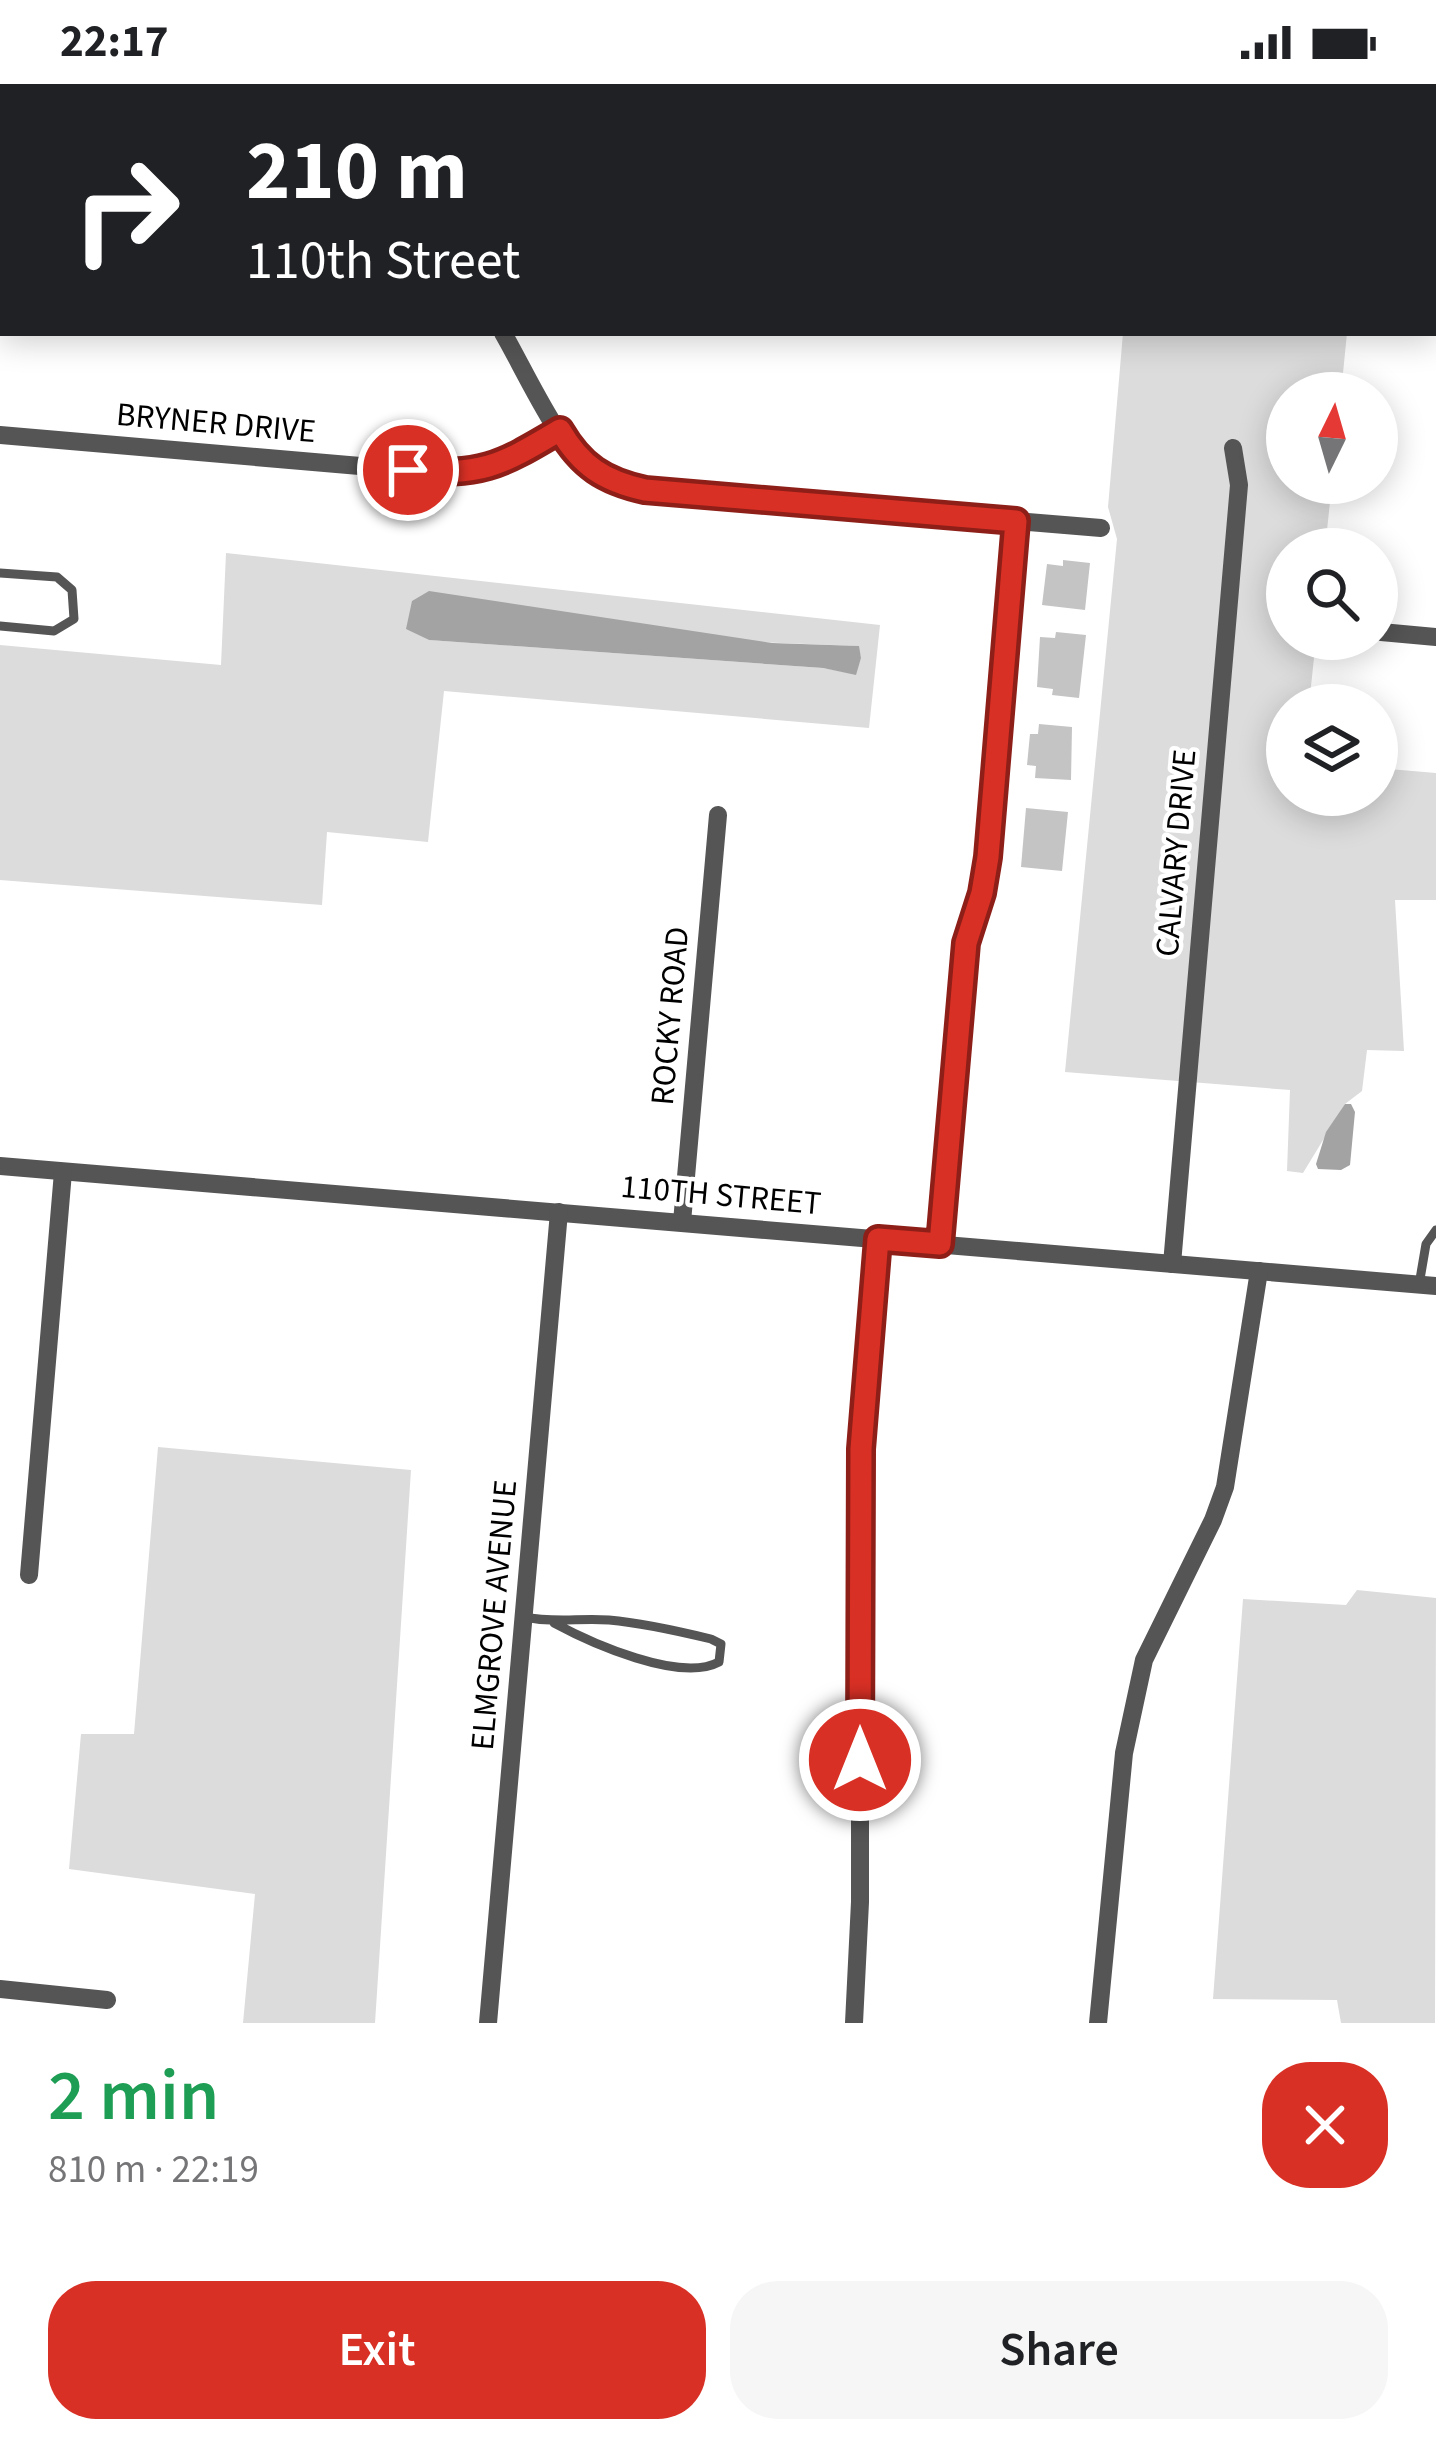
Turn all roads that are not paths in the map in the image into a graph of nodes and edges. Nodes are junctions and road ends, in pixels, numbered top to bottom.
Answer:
1 (713, 84) edge
2 (736, 84) edge
3 (505, 336) edge
4 (560, 430) junction
5 (0, 435) edge
6 (1233, 448) dead end
7 (1016, 521) junction
8 (1101, 528) dead end
9 (0, 573) edge
10 (0, 626) edge
11 (1398, 634) edge
12 (1436, 637) edge
13 (718, 815) dead end
14 (0, 1166) edge
15 (63, 1172) junction
16 (560, 1212) junction
17 (682, 1222) junction
18 (1436, 1230) edge
19 (878, 1239) junction
20 (940, 1244) junction
21 (1172, 1264) junction
22 (1259, 1271) junction
23 (1428, 1286) edge
24 (29, 1574) dead end
25 (524, 1617) junction
26 (554, 1623) junction
27 (0, 1989) edge
28 (107, 2000) dead end
29 (488, 2023) edge
30 (854, 2023) edge
31 (1097, 2023) edge

1 - 2 lane
3 - 4 street
4 - 5 street, BRYNER DRIVE
4 - 7 street
6 - 21 street, CALVARY DRIVE
7 - 8 street
7 - 20 street
9 - 10 lane
11 - 12 street
13 - 17 street, ROCKY ROAD
14 - 15 street, 110TH STREET
15 - 16 street, 110TH STREET
15 - 24 street
16 - 17 street, 110TH STREET
16 - 25 street, ELMGROVE AVENUE
17 - 19 street, 110TH STREET
18 - 23 lane
19 - 20 street, 110TH STREET
19 - 30 street
20 - 21 street, 110TH STREET
21 - 22 street, 110TH STREET
22 - 23 street, 110TH STREET
22 - 31 street
25 - 26 lane
25 - 29 street, ELMGROVE AVENUE
26 - 26 lane
27 - 28 street

